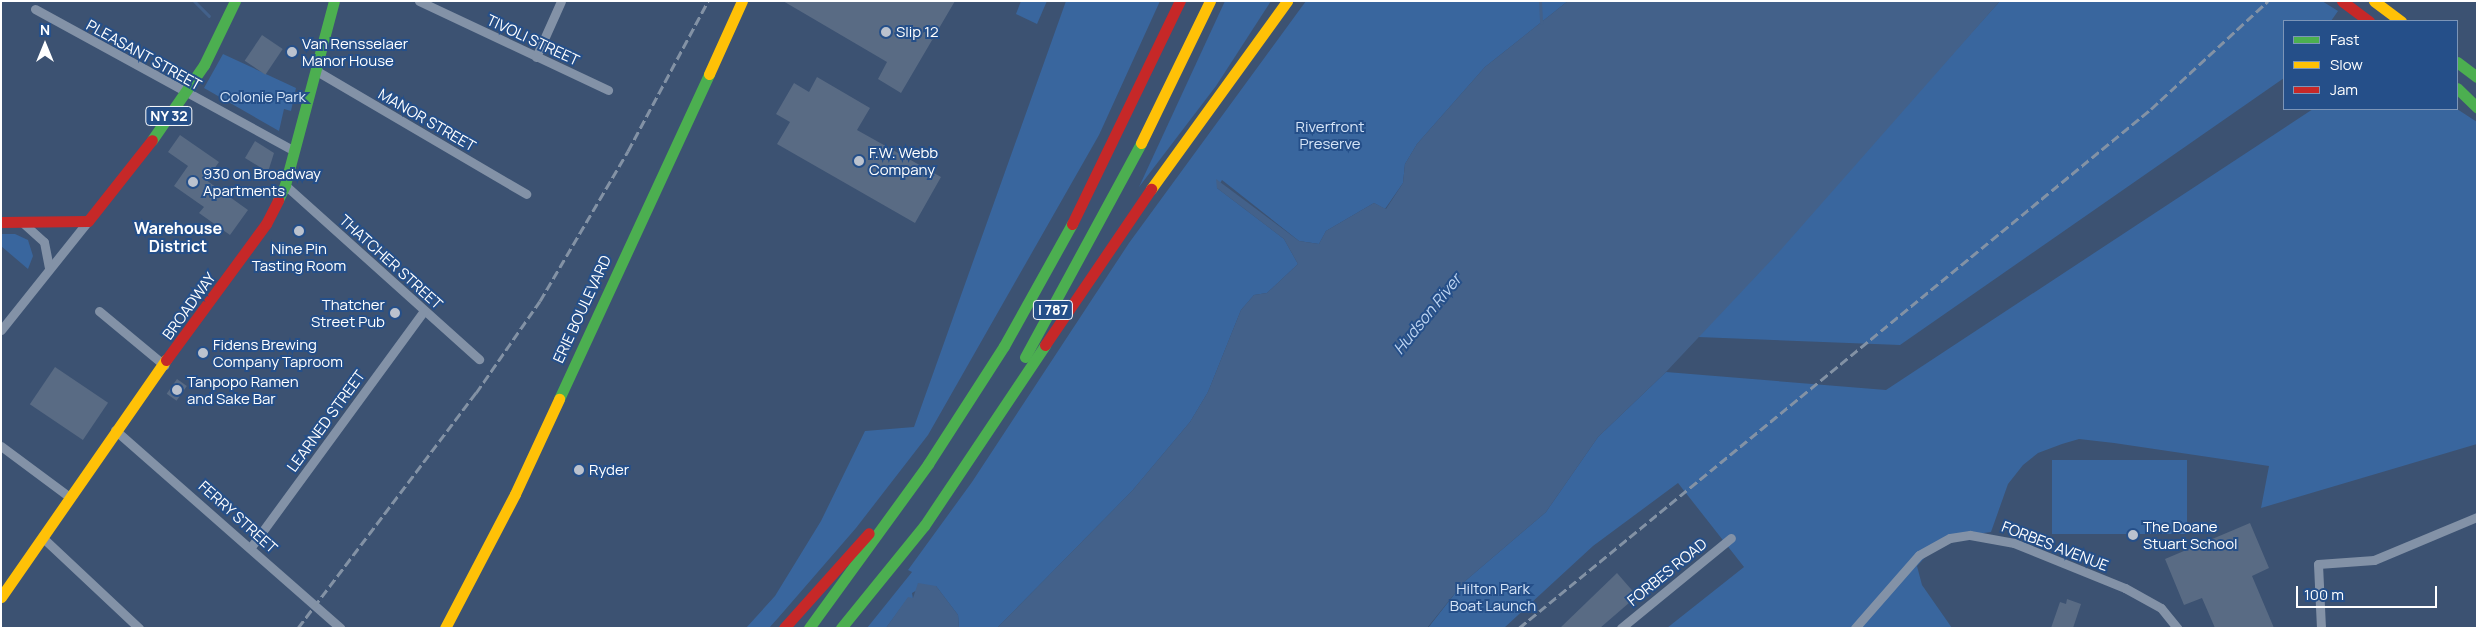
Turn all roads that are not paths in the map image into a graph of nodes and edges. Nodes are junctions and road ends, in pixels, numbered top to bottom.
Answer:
1 (234, 1) edge
2 (334, 1) edge
3 (419, 1) edge
4 (561, 1) edge
5 (742, 1) edge
6 (1181, 1) edge
7 (1210, 1) edge
8 (1286, 1) edge
9 (2342, 1) edge
10 (2374, 1) edge
11 (35, 9) dead end
12 (2398, 19) edge
13 (2368, 20) edge
14 (536, 56) junction
15 (2458, 63) edge
16 (314, 70) junction
17 (2477, 77) edge
18 (2458, 88) edge
19 (2458, 88) edge
20 (608, 90) dead end
21 (185, 94) junction
22 (2477, 101) edge
23 (2477, 107) edge
24 (294, 151) junction
25 (285, 185) junction
26 (526, 194) dead end
27 (88, 220) junction
28 (1, 222) edge
29 (23, 222) junction
30 (49, 268) junction
31 (99, 311) dead end
32 (424, 311) junction
33 (1, 330) edge
34 (479, 359) dead end
35 (164, 365) junction
36 (115, 430) junction
37 (1, 446) edge
38 (907, 494) junction
39 (68, 496) junction
40 (2477, 517) edge
41 (43, 538) junction
42 (1731, 538) dead end
43 (250, 547) junction
44 (1, 597) edge
45 (863, 600) junction
46 (139, 628) edge
47 (340, 628) edge
48 (445, 628) edge
49 (784, 628) edge
50 (809, 628) edge
51 (841, 628) edge
52 (1621, 628) edge
53 (1855, 628) edge
54 (2177, 628) edge
55 (2321, 628) edge

1 - 21 main road, NY 32
2 - 16 main road, BROADWAY
3 - 14 street, TIVOLI STREET
4 - 14 street
5 - 48 main road, ERIE BOULEVARD
6 - 38 main road, I 787
7 - 45 main road, I 787
8 - 45 main road
9 - 13 main road
10 - 12 main road
11 - 21 street, PLEASANT STREET
14 - 20 street, TIVOLI STREET
15 - 17 main road
16 - 24 main road, BROADWAY
16 - 26 street, MANOR STREET
18 - 22 main road
19 - 23 main road
21 - 24 street, PLEASANT STREET
21 - 27 main road, NY 32
24 - 25 main road, BROADWAY
25 - 32 street, THATCHER STREET
25 - 35 main road, BROADWAY
27 - 29 main road
27 - 30 street
28 - 29 main road
29 - 30 street
30 - 33 street
31 - 35 street
32 - 34 street, THATCHER STREET
32 - 43 street, LEARNED STREET
35 - 36 main road, BROADWAY
36 - 39 main road, BROADWAY
36 - 43 street, FERRY STREET
37 - 39 street
38 - 49 main road
38 - 50 main road, I 787
39 - 41 main road, BROADWAY
40 - 55 street
41 - 44 main road, BROADWAY
41 - 46 street
42 - 52 street, FORBES ROAD
43 - 47 street, FERRY STREET
45 - 51 main road, I 787
53 - 54 street, FORBES AVENUE

